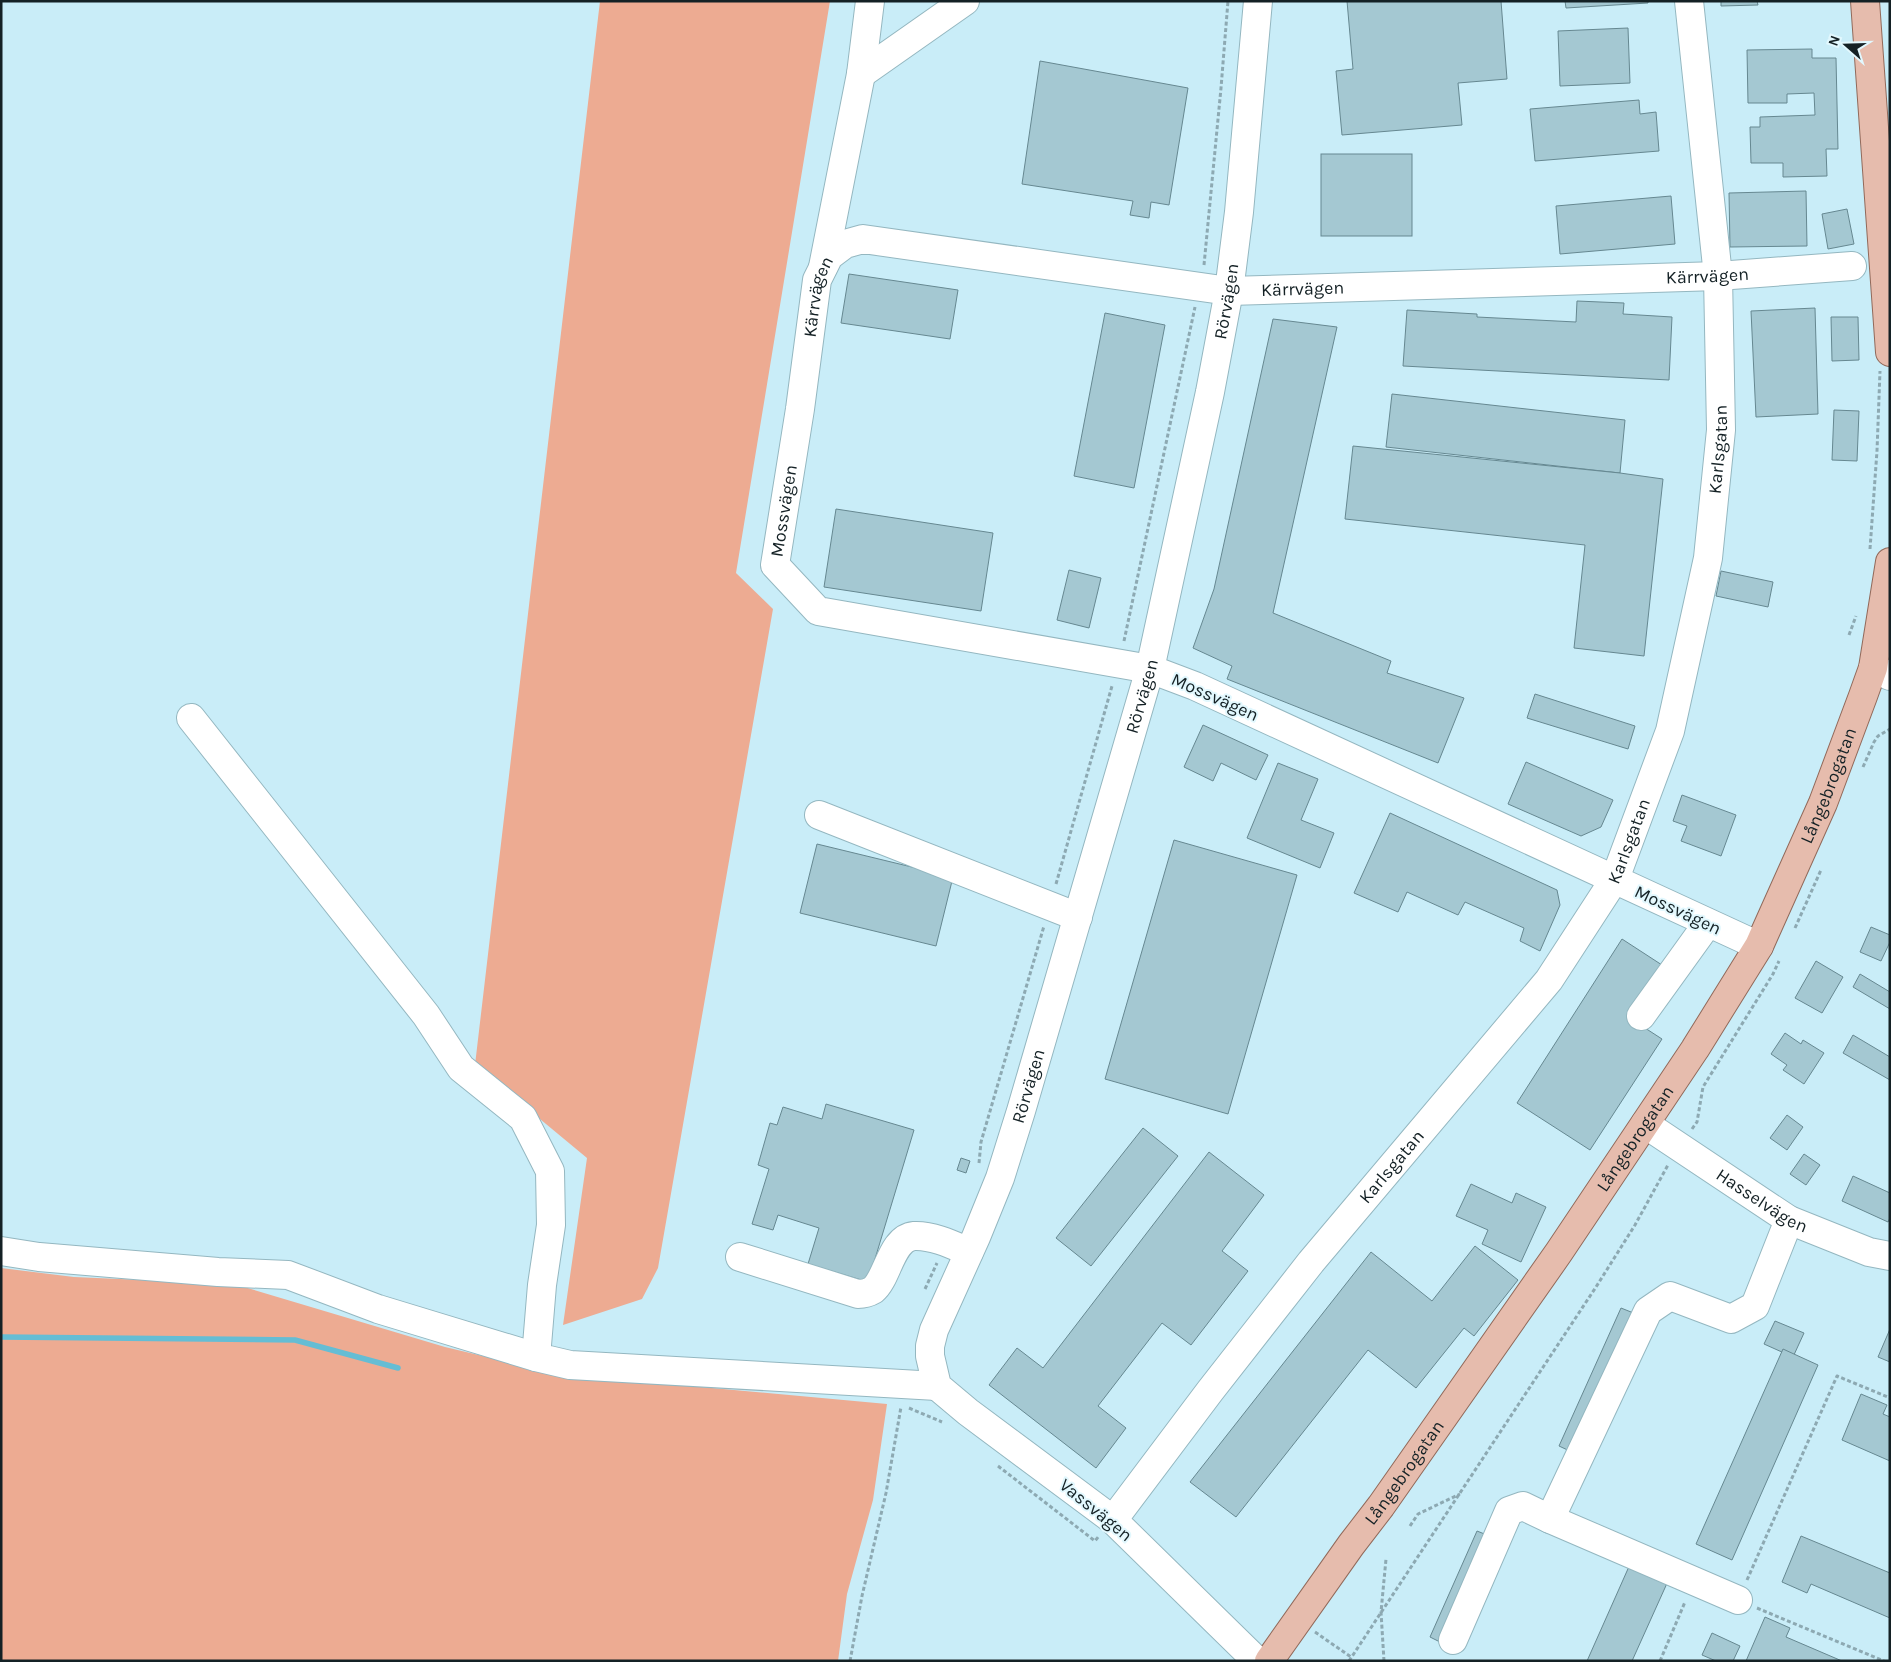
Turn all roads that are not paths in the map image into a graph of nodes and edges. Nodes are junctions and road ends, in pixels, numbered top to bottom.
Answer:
1 (870, 1) edge
2 (965, 1) edge
3 (1258, 1) edge
4 (1689, 1) edge
5 (1865, 1) edge
6 (861, 74) junction
7 (1852, 266) dead end
8 (822, 268) junction
9 (1718, 276) junction
10 (1229, 291) junction
11 (1890, 352) edge
12 (800, 409) joint
13 (1890, 562) edge
14 (1150, 669) junction
15 (1881, 672) edge
16 (191, 718) dead end
17 (819, 815) dead end
18 (1614, 880) junction
19 (1078, 917) junction
20 (1708, 923) junction
21 (1770, 952) junction
22 (1641, 1016) dead end
23 (1645, 1124) junction
24 (1788, 1220) junction
25 (958, 1248) junction
26 (1, 1251) edge
27 (1890, 1256) edge
28 (740, 1257) dead end
29 (536, 1357) junction
30 (935, 1377) junction
31 (1550, 1519) junction
32 (1113, 1520) junction
33 (1738, 1600) road end
34 (1453, 1640) dead end
35 (1256, 1661) edge
36 (1269, 1661) edge

1 - 6 street
2 - 6 street
3 - 10 street, Rörvägen
4 - 9 street, Karlsgatan
5 - 11 main road
6 - 8 street
7 - 9 street, Kärrvägen
8 - 10 street, Kärrvägen
8 - 12 street, Kärrvägen
9 - 10 street, Kärrvägen
9 - 18 street, Karlsgatan
10 - 14 street, Rörvägen
12 - 14 street, Mossvägen
13 - 15 main road, Långebrogatan
14 - 18 street, Mossvägen
14 - 19 street, Rörvägen
15 - 21 main road, Långebrogatan
16 - 29 street
17 - 19 street
18 - 20 street, Mossvägen
18 - 32 street, Karlsgatan
19 - 25 street, Rörvägen
20 - 21 street, Mossvägen
20 - 22 street
21 - 23 main road, Långebrogatan
23 - 24 street, Hasselvägen
23 - 36 main road, Långebrogatan
24 - 27 street, Hasselvägen
24 - 31 street
25 - 28 street
25 - 30 street, Rörvägen
26 - 29 street
29 - 30 street
30 - 32 street, Vassvägen
31 - 33 street
31 - 34 street
32 - 35 street, Vassvägen

